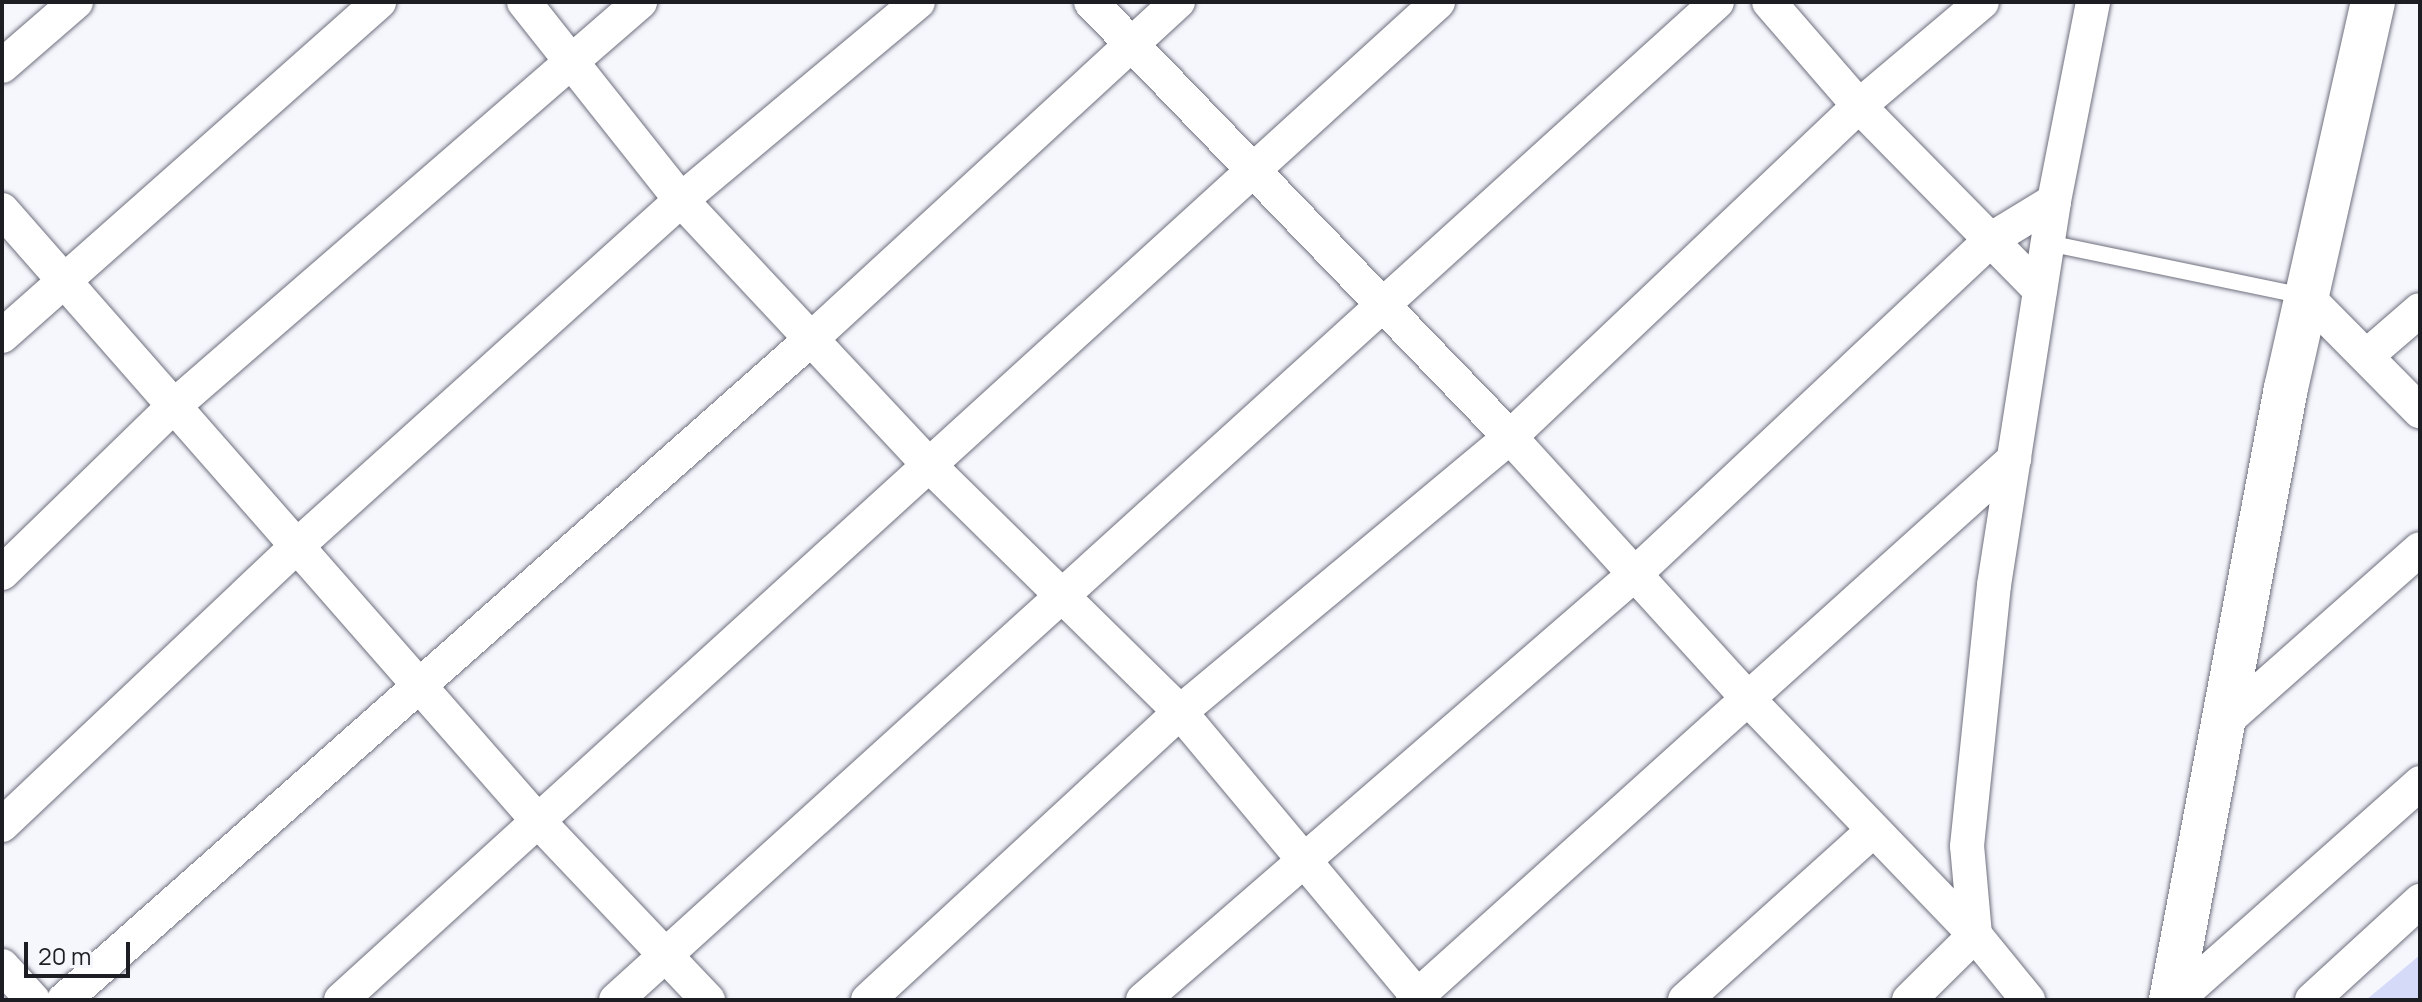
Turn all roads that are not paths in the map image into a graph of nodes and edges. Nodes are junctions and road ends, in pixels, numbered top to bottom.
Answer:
1 (76, 2) edge
2 (379, 2) edge
3 (524, 2) edge
4 (640, 2) edge
5 (918, 2) edge
6 (1091, 2) edge
7 (1178, 2) edge
8 (1438, 2) edge
9 (1717, 2) edge
10 (1769, 2) edge
11 (1982, 2) edge
12 (2093, 2) edge
13 (2373, 2) edge
14 (1133, 43) junction
15 (576, 60) junction
16 (2, 66) edge
17 (1859, 106) junction
18 (1250, 173) junction
19 (681, 200) junction
20 (2054, 201) junction
21 (2, 210) edge
22 (1990, 240) junction
23 (2048, 243) junction
24 (65, 278) junction
25 (2040, 290) junction
26 (2307, 297) junction
27 (1382, 309) junction
28 (2420, 310) edge
29 (2, 336) edge
30 (810, 340) junction
31 (2369, 354) junction
32 (174, 406) junction
33 (2420, 411) edge
34 (1510, 437) junction
35 (2014, 459) junction
36 (931, 467) junction
37 (298, 545) junction
38 (2420, 549) edge
39 (2, 573) edge
40 (1636, 573) junction
41 (1064, 595) junction
42 (419, 687) junction
43 (1750, 701) junction
44 (1180, 712) junction
45 (2228, 719) junction
46 (2420, 783) edge
47 (538, 821) junction
48 (2, 825) edge
49 (1873, 831) junction
50 (1298, 861) junction
51 (2420, 901) edge
52 (1975, 935) junction
53 (667, 956) junction
54 (2, 966) edge
55 (2020, 990) edge
56 (1417, 999) edge
57 (33, 1000) edge
58 (64, 1000) edge
59 (341, 1000) edge
60 (616, 1000) edge
61 (708, 1000) edge
62 (868, 1000) edge
63 (1143, 1000) edge
64 (1685, 1000) edge
65 (1909, 1000) edge
66 (2050, 1000) edge
67 (2173, 1000) edge
68 (2312, 1000) edge

1 - 16 street
2 - 24 street
3 - 15 street
4 - 15 street
5 - 19 street
6 - 14 street
7 - 14 street
8 - 18 street
9 - 27 street
10 - 17 street
11 - 17 street
12 - 20 street
13 - 26 street
14 - 18 street
14 - 30 street
15 - 19 street
15 - 32 street
17 - 22 street
17 - 34 street
18 - 27 street
18 - 36 street
19 - 30 street
19 - 37 street
20 - 22 street
20 - 23 street
21 - 24 street
22 - 25 street
22 - 40 street
23 - 25 street
23 - 26 lane
24 - 29 street
24 - 32 street
25 - 35 street
26 - 31 street
26 - 45 street
27 - 34 street
27 - 41 street
28 - 31 street
30 - 36 street
30 - 42 street
31 - 33 street
32 - 37 street
32 - 39 street
34 - 40 street
34 - 44 street
35 - 43 street
35 - 52 street
36 - 41 street
36 - 47 street
37 - 42 street
37 - 48 street
38 - 45 street
40 - 43 street
40 - 50 street
41 - 44 street
41 - 53 street
42 - 47 street
42 - 58 street
43 - 49 street
43 - 56 street
44 - 50 street
44 - 62 street
45 - 67 street
46 - 67 street
47 - 53 street
47 - 59 street
49 - 52 street
49 - 64 street
50 - 56 street
50 - 63 street
51 - 68 street
52 - 55 street
52 - 65 street
53 - 60 street
53 - 61 street
54 - 57 street
55 - 66 street

